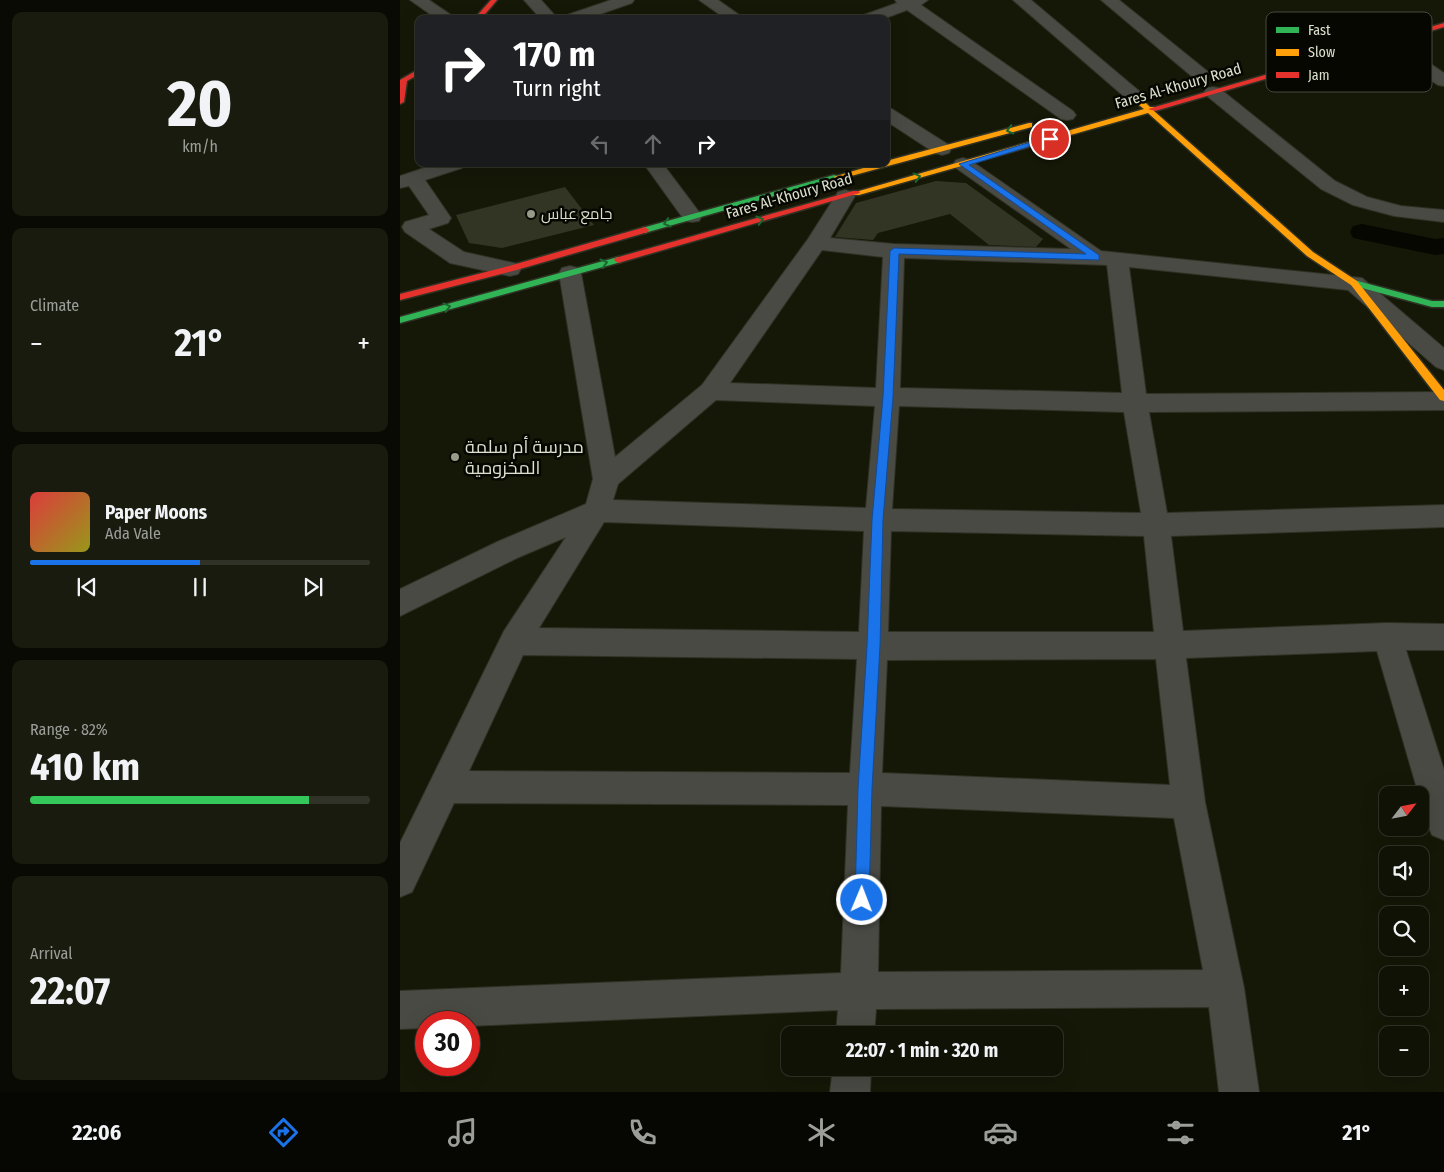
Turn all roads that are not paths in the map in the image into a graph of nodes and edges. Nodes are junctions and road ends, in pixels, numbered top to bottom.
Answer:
1 (418, 0) edge
2 (494, 0) edge
3 (532, 0) edge
4 (626, 0) edge
5 (707, 0) edge
6 (1021, 0) edge
7 (1109, 0) edge
8 (910, 1) edge
9 (442, 15) edge
10 (481, 15) edge
11 (546, 15) edge
12 (582, 15) edge
13 (731, 15) edge
14 (877, 15) edge
15 (1444, 25) edge
16 (1432, 29) edge
17 (1432, 73) edge
18 (1206, 74) joint
19 (1266, 77) edge
20 (408, 78) edge
21 (1184, 80) dead end
22 (1444, 81) edge
23 (1150, 90) dead end
24 (1213, 92) junction
25 (1128, 97) junction
26 (400, 102) edge
27 (1149, 110) junction
28 (1072, 114) joint
29 (890, 116) edge
30 (942, 149) junction
31 (890, 163) edge
32 (962, 164) junction
33 (446, 167) edge
34 (655, 167) edge
35 (875, 167) edge
36 (407, 180) edge
37 (845, 196) junction
38 (692, 216) junction
39 (1444, 216) edge
40 (816, 244) junction
41 (894, 251) junction
42 (1107, 259) junction
43 (510, 270) junction
44 (570, 273) junction
45 (1354, 283) junction
46 (400, 297) edge
47 (1444, 304) edge
48 (400, 320) edge
49 (1444, 361) edge
50 (711, 391) junction
51 (888, 397) junction
52 (1444, 399) edge
53 (1135, 403) junction
54 (606, 479) junction
55 (597, 512) junction
56 (1444, 516) edge
57 (878, 520) junction
58 (1156, 525) junction
59 (400, 603) edge
60 (1387, 636) junction
61 (1444, 637) edge
62 (514, 641) junction
63 (1170, 645) junction
64 (873, 646) junction
65 (443, 786) junction
66 (865, 789) junction
67 (1188, 802) junction
68 (1444, 823) edge
69 (400, 880) edge
70 (1225, 988) junction
71 (859, 991) junction
72 (400, 1010) edge
73 (856, 1026) edge
74 (851, 1076) edge
75 (850, 1092) edge
76 (1239, 1092) edge

1 - 9 street
2 - 10 main road
3 - 11 street
4 - 12 street
5 - 13 street
6 - 25 street
7 - 18 street
8 - 14 street
8 - 28 street
15 - 16 main road, Fares Al-Khoury Road
17 - 22 street
18 - 21 main road, Fares Al-Khoury Road
19 - 24 main road, Fares Al-Khoury Road
20 - 26 main road
23 - 25 main road, Fares Al-Khoury Road
24 - 27 main road, Fares Al-Khoury Road
24 - 39 street
25 - 27 main road
27 - 32 main road, Fares Al-Khoury Road
27 - 45 main road
28 -> 30 main road, Fares Al-Khoury Road
29 - 30 street
30 - 31 main road, Fares Al-Khoury Road
37 -> 32 main road, Fares Al-Khoury Road
32 - 42 street
33 - 36 street
34 - 38 street
35 - 38 main road, Fares Al-Khoury Road
36 - 43 street
37 - 40 street
44 -> 37 main road, Fares Al-Khoury Road
38 -> 43 main road, Fares Al-Khoury Road
40 - 41 street
40 - 50 street
41 - 42 street
41 - 51 street
42 - 45 street
42 - 53 street
43 - 46 main road, Fares Al-Khoury Road
48 -> 44 main road, Fares Al-Khoury Road
44 - 54 street
45 - 47 main road
45 - 49 street
45 - 52 main road
50 - 51 street
50 - 54 street
51 - 53 street
51 - 57 street
52 - 53 street
53 - 58 street
54 - 55 street
55 - 57 street
55 - 59 street
55 - 62 street
56 - 58 street
57 - 58 street
57 - 64 street
58 - 63 street
60 - 61 street
60 - 63 street
60 - 68 street
62 - 64 street
62 - 65 street
63 - 64 street
63 - 67 street
64 - 66 street
65 - 66 street
65 - 69 street
66 - 67 street
66 - 71 street
67 - 70 street
70 - 71 street
70 - 76 street
71 - 72 street
71 - 73 street
74 - 75 street

